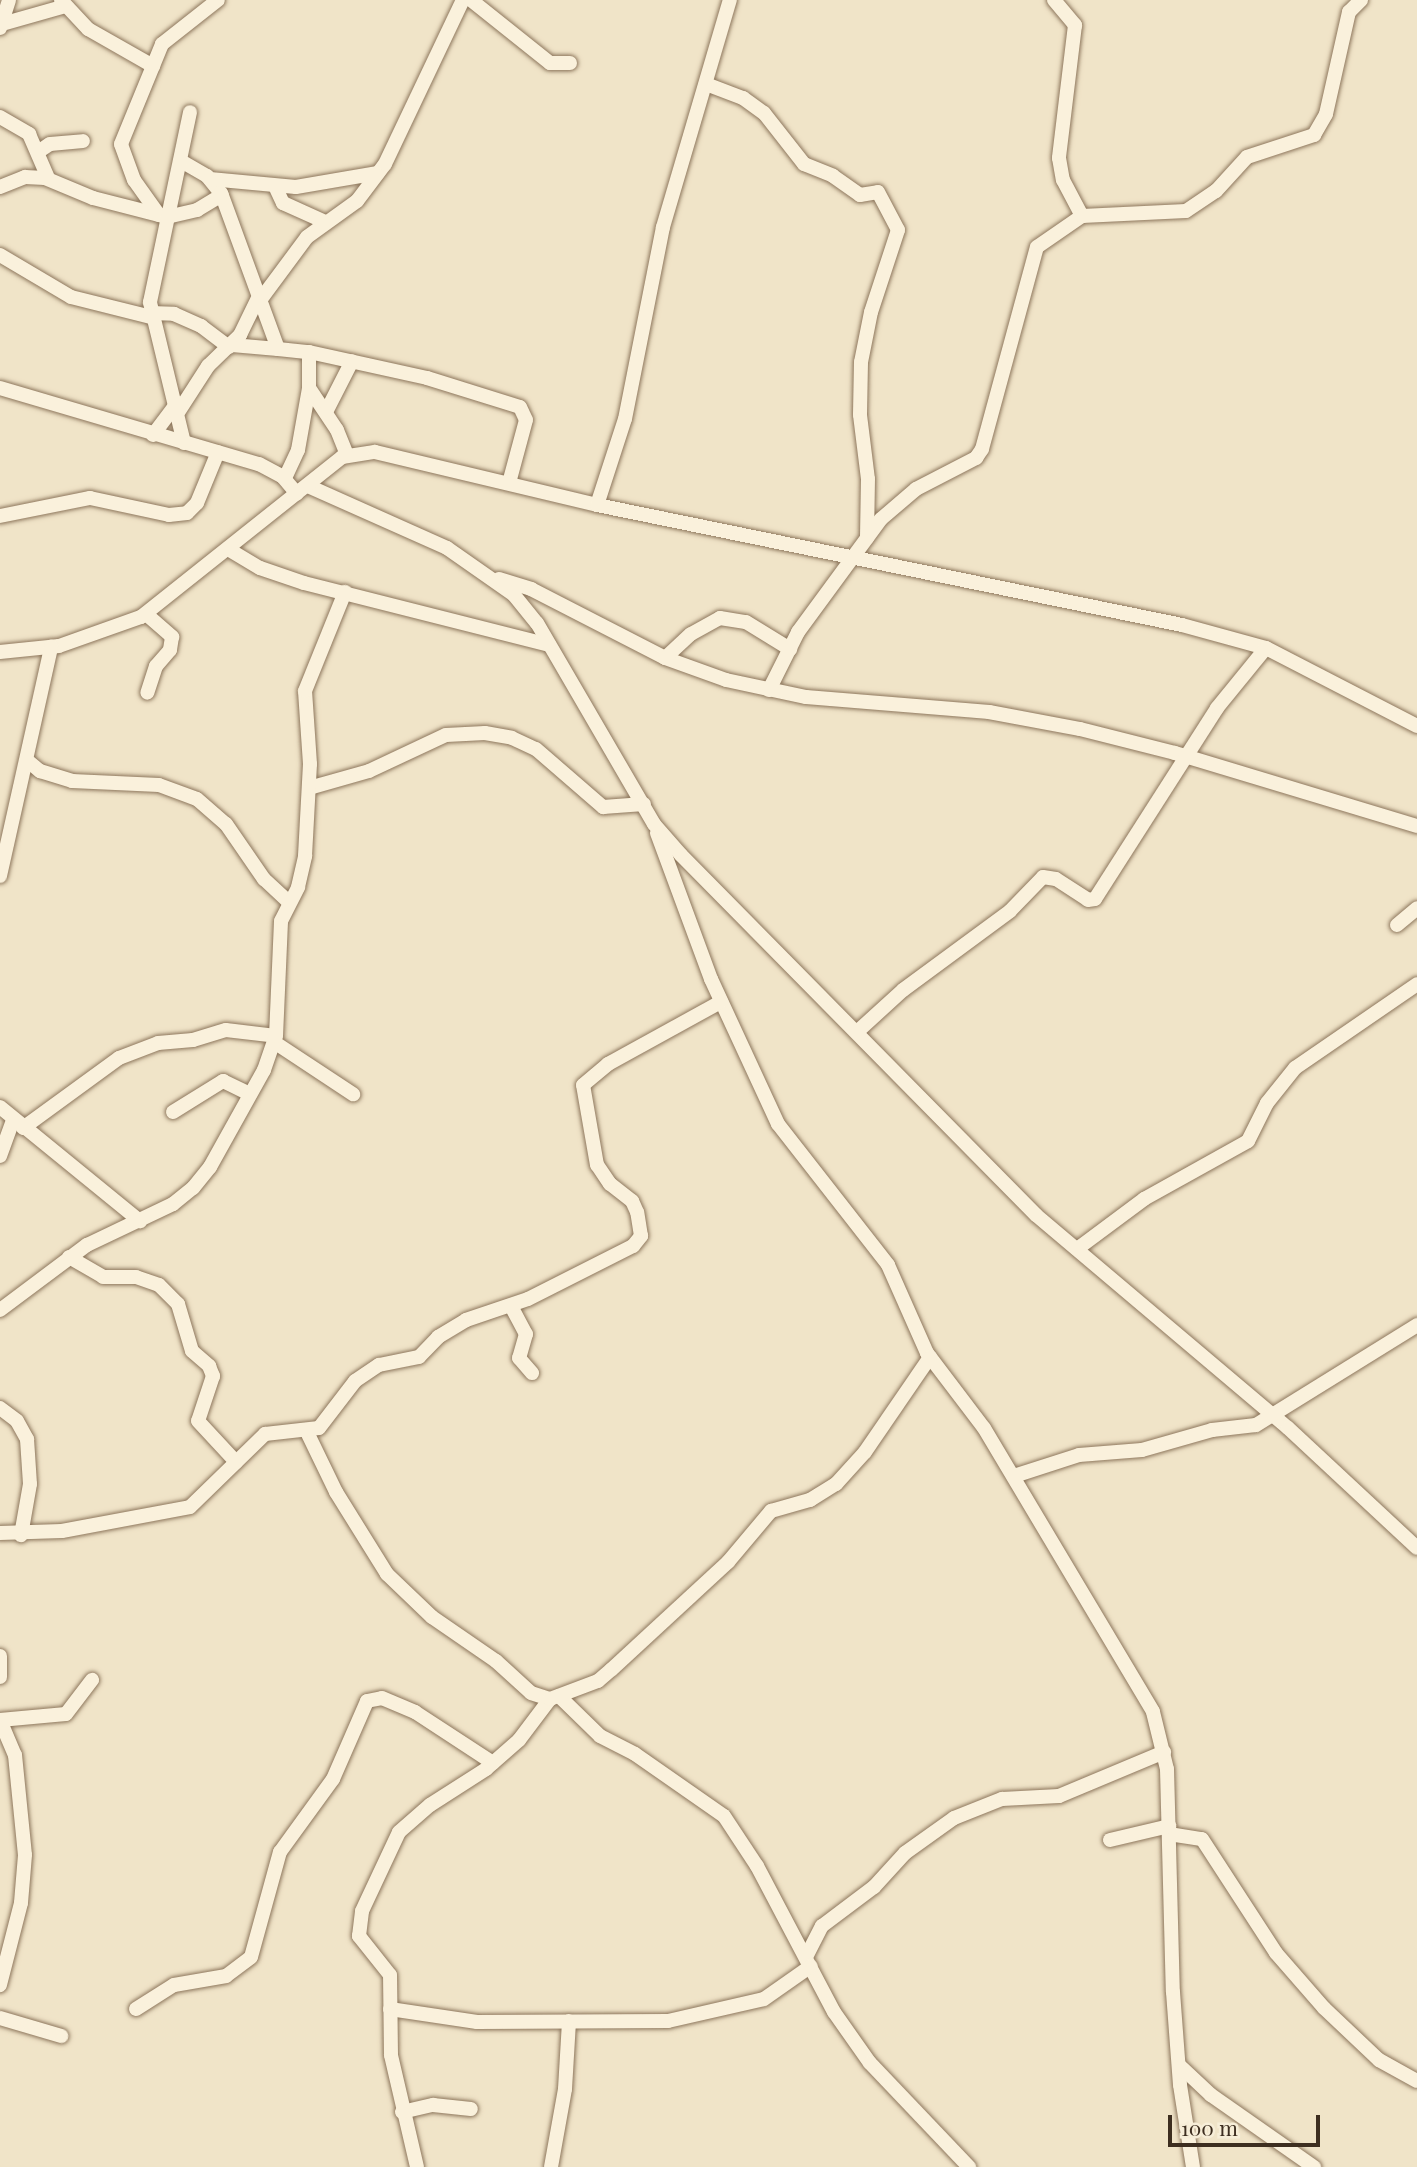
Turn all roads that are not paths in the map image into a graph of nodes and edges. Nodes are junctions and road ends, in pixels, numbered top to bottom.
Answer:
1 (9, 0) edge
2 (218, 0) edge
3 (463, 0) edge
4 (471, 0) edge
5 (730, 0) edge
6 (1054, 0) edge
7 (1361, 0) edge
8 (63, 3) edge
9 (1, 26) edge
10 (570, 63) dead end
11 (153, 65) junction
12 (706, 83) junction
13 (190, 112) dead end
14 (0, 117) edge
15 (83, 141) dead end
16 (38, 152) junction
17 (181, 161) junction
18 (378, 173) junction
19 (48, 178) junction
20 (210, 179) junction
21 (275, 186) junction
22 (0, 187) edge
23 (222, 195) junction
24 (163, 216) junction
25 (1082, 216) junction
26 (325, 222) junction
27 (0, 255) edge
28 (260, 296) junction
29 (150, 315) junction
30 (230, 346) junction
31 (278, 349) junction
32 (309, 352) junction
33 (352, 361) junction
34 (0, 388) edge
35 (309, 388) junction
36 (178, 407) junction
37 (326, 412) junction
38 (153, 435) junction
39 (184, 443) junction
40 (218, 452) junction
41 (347, 455) junction
42 (285, 478) junction
43 (509, 483) junction
44 (303, 490) junction
45 (597, 505) junction
46 (0, 516) edge
47 (866, 538) junction
48 (228, 549) junction
49 (851, 557) junction
50 (494, 579) junction
51 (345, 592) junction
52 (146, 614) junction
53 (549, 645) junction
54 (51, 647) junction
55 (1266, 648) junction
56 (790, 649) junction
57 (0, 652) edge
58 (665, 658) junction
59 (769, 690) junction
60 (147, 693) dead end
61 (1417, 726) edge
62 (1188, 757) junction
63 (28, 761) junction
64 (309, 788) junction
65 (644, 804) junction
66 (654, 824) junction
67 (1417, 826) edge
68 (0, 876) edge
69 (289, 902) junction
70 (1417, 908) edge
71 (1397, 925) dead end
72 (1417, 984) edge
73 (721, 1002) junction
74 (858, 1031) junction
75 (275, 1039) junction
76 (250, 1094) junction
77 (353, 1094) dead end
78 (0, 1107) edge
79 (173, 1112) dead end
80 (18, 1124) junction
81 (0, 1156) edge
82 (140, 1221) junction
83 (1077, 1249) junction
84 (69, 1257) junction
85 (511, 1306) junction
86 (0, 1310) edge
87 (1417, 1325) edge
88 (930, 1357) junction
89 (532, 1373) dead end
90 (0, 1408) edge
91 (1274, 1417) junction
92 (307, 1432) junction
93 (236, 1462) junction
94 (1014, 1476) junction
95 (0, 1533) edge
96 (21, 1535) junction
97 (1417, 1548) edge
98 (0, 1656) edge
99 (0, 1677) edge
100 (92, 1680) dead end
101 (554, 1697) junction
102 (0, 1720) edge
103 (1164, 1752) junction
104 (493, 1763) junction
105 (1169, 1830) junction
106 (1110, 1840) dead end
107 (809, 1961) junction
108 (0, 1985) edge
109 (390, 2008) junction
110 (136, 2009) dead end
111 (0, 2018) edge
112 (569, 2021) junction
113 (61, 2036) dead end
114 (1179, 2065) junction
115 (1417, 2081) edge
116 (471, 2109) dead end
117 (402, 2112) junction
118 (418, 2167) edge
119 (551, 2167) edge
120 (969, 2167) edge
121 (1193, 2167) edge
122 (1314, 2167) edge

1 - 9 street
2 - 11 street
3 - 18 street
4 - 10 street
5 - 12 street
6 - 25 street
7 - 25 street
8 - 9 street
8 - 11 street
11 - 24 street
12 - 45 street
12 - 47 street
13 - 17 street
14 - 16 street
15 - 16 street
16 - 19 street
17 - 20 street
17 - 24 street
18 - 21 street
18 - 26 street
19 - 22 street
19 - 24 street
20 - 21 street
20 - 23 street
21 - 26 street
23 - 24 street
23 - 28 street
24 - 29 street
25 - 47 street
26 - 28 street
27 - 29 street
28 - 30 street
28 - 31 street
29 - 30 street
29 - 36 street
30 - 31 street
30 - 36 street
31 - 32 street
32 - 33 street
32 - 35 street
33 - 37 street
33 - 43 street
34 - 38 street
35 - 37 street
35 - 42 street
36 - 38 street
36 - 39 street
37 - 41 street
38 - 39 street
39 - 40 street
40 - 42 street
40 - 46 street
41 - 43 street
41 - 44 street
42 - 44 street
43 - 45 street
44 - 48 street
44 - 50 street
45 - 49 street
47 - 49 street
48 - 51 street
48 - 52 street
49 - 55 street
49 - 56 street
50 - 53 street
50 - 58 street
51 - 53 street
51 - 64 street
52 - 54 street
52 - 60 street
53 - 65 street
54 - 57 street
54 - 63 street
55 - 61 street
55 - 62 street
56 - 58 street
56 - 59 street
58 - 59 street
59 - 62 street
62 - 67 street
62 - 74 street
63 - 68 street
63 - 69 street
64 - 65 street
64 - 69 street
65 - 66 street
66 - 73 street
66 - 74 street
69 - 75 street
70 - 71 street
72 - 83 street
73 - 85 street
73 - 88 street
74 - 83 street
75 - 76 street
75 - 77 street
75 - 80 street
76 - 79 street
76 - 82 street
78 - 80 street
80 - 81 street
80 - 82 street
82 - 84 street
83 - 91 street
84 - 86 street
84 - 93 street
85 - 89 street
85 - 92 street
87 - 91 street
88 - 94 street
88 - 101 street
90 - 96 street
91 - 94 street
91 - 97 street
92 - 93 street
92 - 101 street
93 - 96 street
94 - 103 street
95 - 96 street
98 - 99 street
100 - 102 street
101 - 104 street
101 - 107 street
102 - 108 street
103 - 105 street
103 - 107 street
104 - 109 street
104 - 110 street
105 - 106 street
105 - 114 street
105 - 115 street
107 - 112 street
107 - 120 street
109 - 112 street
109 - 117 street
111 - 113 street
112 - 119 street
114 - 121 street
114 - 122 street
116 - 117 street
117 - 118 street

